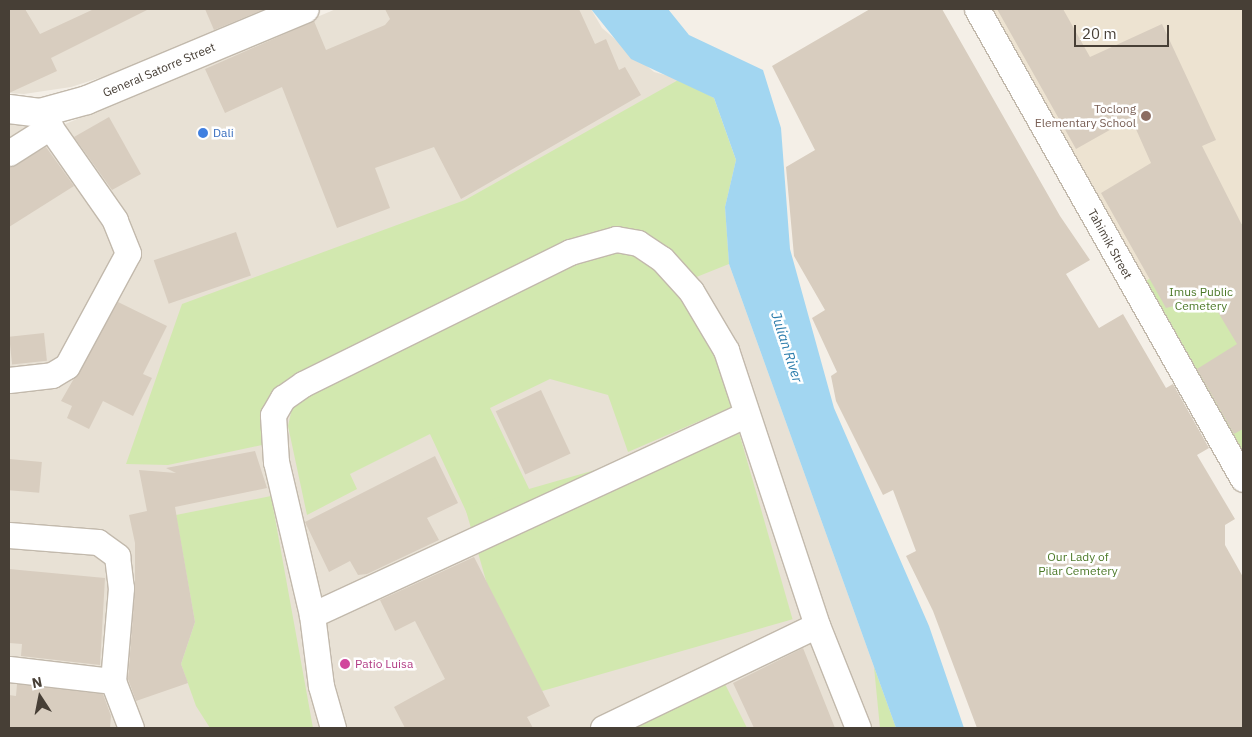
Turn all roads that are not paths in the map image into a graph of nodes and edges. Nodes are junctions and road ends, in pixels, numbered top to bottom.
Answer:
1 (305, 9) edge
2 (977, 9) edge
3 (9, 109) edge
4 (45, 120) junction
5 (9, 153) edge
6 (9, 380) edge
7 (745, 415) junction
8 (1243, 479) edge
9 (9, 535) edge
10 (312, 615) junction
11 (817, 625) junction
12 (9, 669) edge
13 (113, 681) junction
14 (131, 728) edge
15 (333, 728) edge
16 (603, 728) edge
17 (858, 728) edge

1 - 4 street, General Satorre Street
2 - 8 street, Tahimik Street
3 - 4 street, General Satorre Street
4 - 5 street
4 - 6 street
7 - 10 street
7 - 10 street
7 - 11 street
9 - 13 street
10 - 15 street
11 - 16 street
11 - 17 street
12 - 13 street
13 - 14 street

